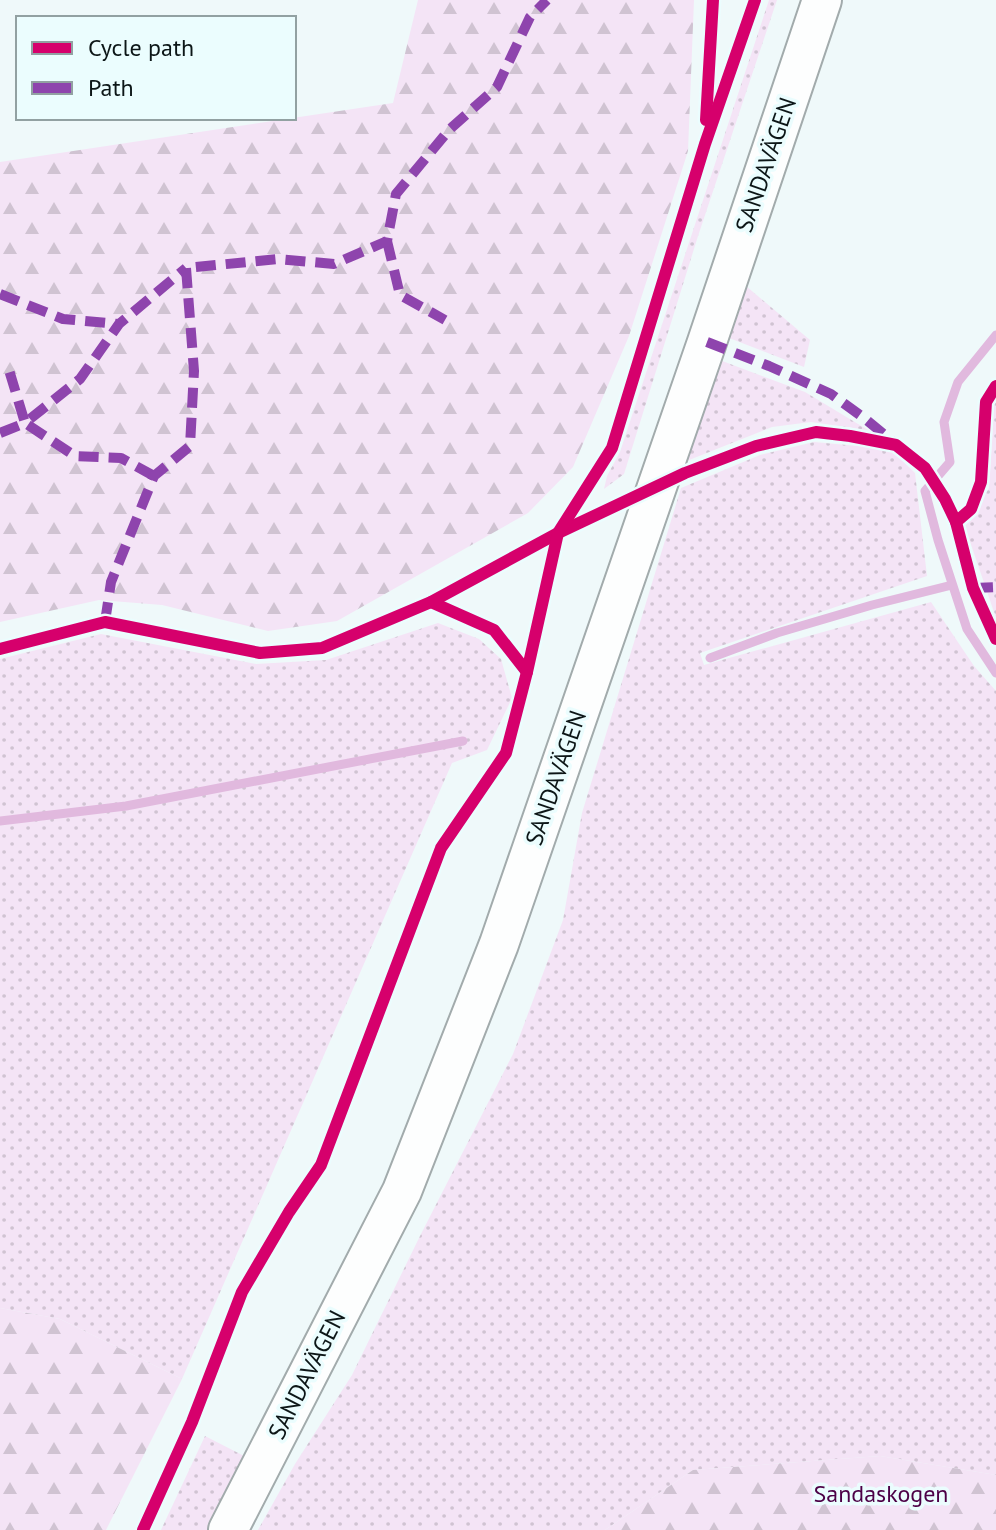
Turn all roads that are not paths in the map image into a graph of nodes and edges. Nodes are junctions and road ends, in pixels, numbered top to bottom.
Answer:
1 (822, 0) edge
2 (228, 1530) edge

1 - 2 street, SANDAVÄGEN

